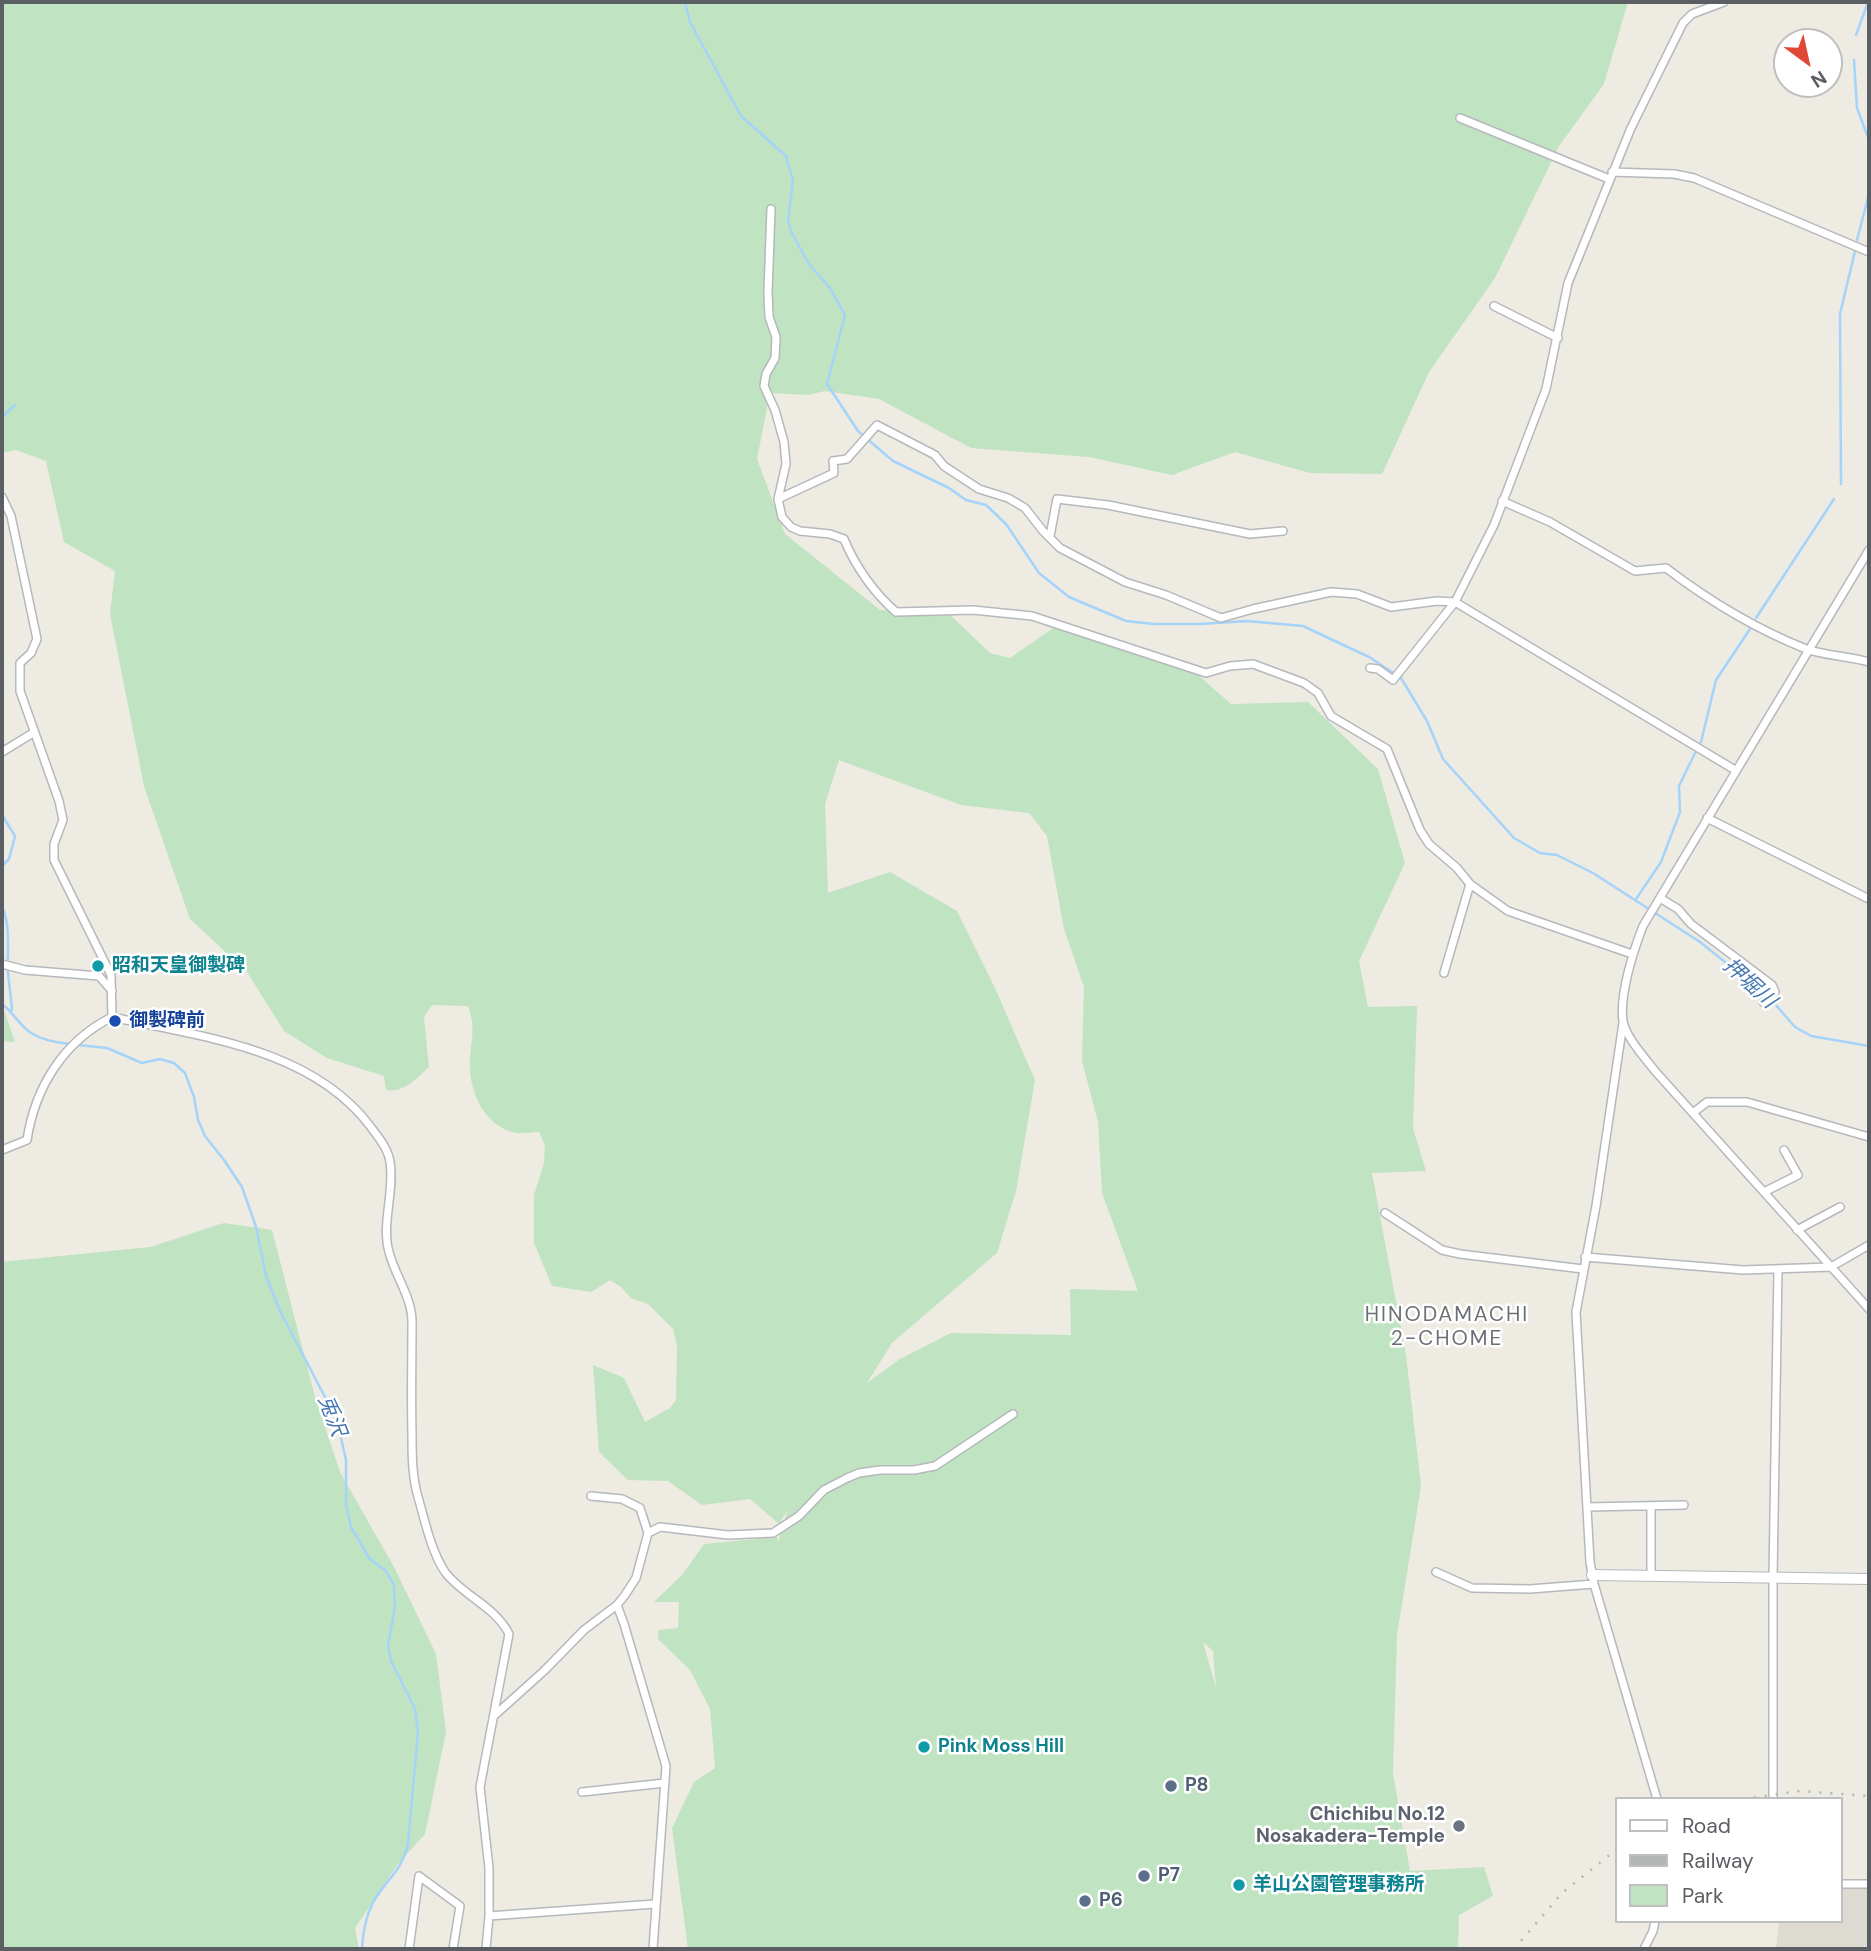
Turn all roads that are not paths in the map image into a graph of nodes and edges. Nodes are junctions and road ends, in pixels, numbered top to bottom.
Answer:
1 (1724, 2) edge
2 (1460, 118) dead end
3 (1611, 176) junction
4 (771, 209) dead end
5 (1869, 252) edge
6 (1494, 306) dead end
7 (1558, 338) junction
8 (2, 497) edge
9 (778, 499) junction
10 (1502, 501) junction
11 (1283, 531) dead end
12 (1050, 536) junction
13 (1869, 550) edge
14 (1455, 602) junction
15 (1808, 649) junction
16 (1869, 662) edge
17 (1370, 668) dead end
18 (33, 733) junction
19 (2, 752) edge
20 (1735, 770) junction
21 (1707, 818) junction
22 (1470, 884) junction
23 (1660, 898) junction
24 (1869, 899) edge
25 (1632, 954) junction
26 (2, 964) edge
27 (1444, 973) dead end
28 (113, 993) junction
29 (1764, 1001) dead end
30 (112, 1017) junction
31 (1623, 1022) junction
32 (1693, 1113) junction
33 (1869, 1137) edge
34 (2, 1150) edge
35 (1784, 1150) dead end
36 (1764, 1192) junction
37 (1839, 1207) dead end
38 (1385, 1213) dead end
39 (1797, 1230) junction
40 (1869, 1245) edge
41 (1586, 1257) junction
42 (1830, 1267) junction
43 (1583, 1269) junction
44 (1778, 1269) junction
45 (1869, 1309) edge
46 (1013, 1414) dead end
47 (592, 1496) dead end
48 (1684, 1505) dead end
49 (1651, 1506) junction
50 (1587, 1507) junction
51 (648, 1533) junction
52 (1436, 1572) dead end
53 (1651, 1576) junction
54 (1773, 1578) junction
55 (1869, 1579) edge
56 (1593, 1580) junction
57 (617, 1605) junction
58 (494, 1716) junction
59 (665, 1783) junction
60 (582, 1792) dead end
61 (1656, 1797) edge
62 (1773, 1797) edge
63 (1843, 1884) edge
64 (1869, 1884) edge
65 (656, 1903) junction
66 (489, 1916) junction
67 (1655, 1923) edge
68 (409, 1949) edge
69 (453, 1949) edge
70 (486, 1949) edge
71 (653, 1949) edge
72 (1644, 1949) edge

1 - 3 street
2 - 3 street
3 - 5 street
3 - 7 street
4 - 9 street
6 - 7 street
7 - 10 street
8 - 18 street
9 - 12 street
9 - 22 street
10 - 14 street
10 - 15 street
11 - 12 street
12 - 14 street
13 - 15 street
14 - 17 street
14 - 20 street
15 - 16 street
15 - 20 street
18 - 19 street
18 - 28 street
20 - 21 street
21 - 23 street
21 - 24 street
22 - 25 street
22 - 27 street
23 - 25 street
23 - 29 street
25 - 31 street
26 - 28 street
28 - 30 street
30 - 34 street
30 - 58 street
31 - 32 street
31 - 41 street
32 - 33 street
32 - 36 street
35 - 36 street
36 - 39 street
37 - 39 street
38 - 43 street
39 - 42 street
40 - 42 street
41 - 43 street
41 - 44 street
42 - 44 street
42 - 45 street
43 - 50 street
44 - 54 street
46 - 51 street
47 - 51 street
48 - 49 street
49 - 50 street
49 - 53 street
50 - 56 street
51 - 57 street
52 - 56 street
53 - 54 street
53 - 56 street
54 - 55 street
54 - 62 street
56 - 61 street
57 - 58 street
57 - 59 street
58 - 66 street
59 - 60 street
59 - 65 street
63 - 64 street
65 - 66 street
65 - 71 street
66 - 70 street
67 - 72 street
68 - 69 street

